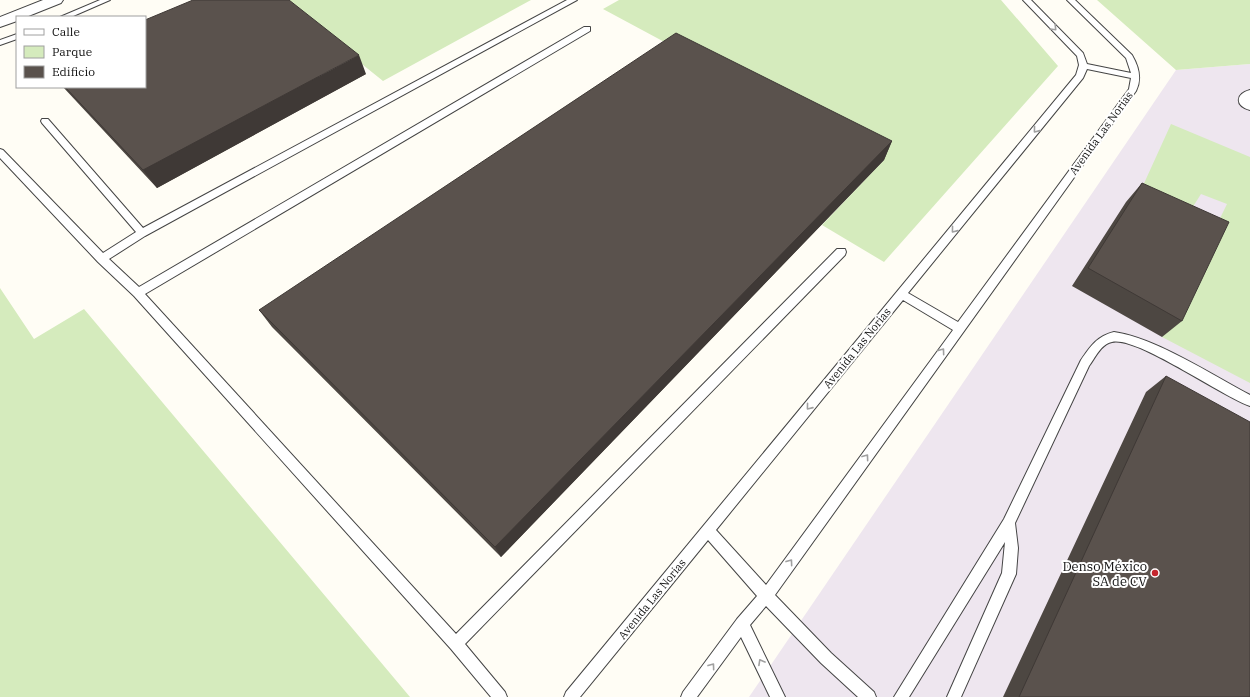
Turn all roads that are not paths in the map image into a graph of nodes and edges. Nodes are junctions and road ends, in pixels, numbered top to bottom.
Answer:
1 (56, 0) edge
2 (106, 0) edge
3 (573, 0) edge
4 (1027, 0) edge
5 (1070, 0) edge
6 (66, 16) edge
7 (0, 22) edge
8 (587, 29) dead end
9 (16, 36) edge
10 (0, 43) edge
11 (1084, 66) junction
12 (1136, 76) junction
13 (1250, 95) edge
14 (1250, 105) edge
15 (45, 121) dead end
16 (0, 152) edge
17 (142, 233) junction
18 (842, 252) dead end
19 (102, 259) junction
20 (138, 293) junction
21 (902, 294) junction
22 (959, 328) junction
23 (1250, 401) edge
24 (1009, 523) junction
25 (708, 530) junction
26 (766, 596) junction
27 (742, 624) junction
28 (456, 644) junction
29 (500, 697) edge
30 (572, 697) edge
31 (688, 697) edge
32 (778, 697) edge
33 (869, 697) edge
34 (901, 697) edge
35 (954, 697) edge

1 - 7 street
2 - 6 lane
3 - 17 lane
4 -> 11 lane
5 - 12 lane
8 - 20 lane
9 - 10 lane
11 - 12 lane
11 -> 21 lane, Avenida Las Norias
12 - 22 lane, Avenida Las Norias
13 - 14 street
15 - 17 lane
16 - 19 lane
17 - 19 lane
18 - 28 lane
19 - 20 lane
20 - 28 lane
21 - 22 lane
21 -> 25 lane, Avenida Las Norias
26 -> 22 lane, Avenida Las Norias
23 - 24 lane
24 - 34 lane
24 - 35 lane
25 - 26 lane
25 - 30 lane, Avenida Las Norias
26 - 27 lane, Avenida Las Norias
26 - 33 lane
31 -> 27 lane, Avenida Las Norias
32 -> 27 lane
28 - 29 lane

